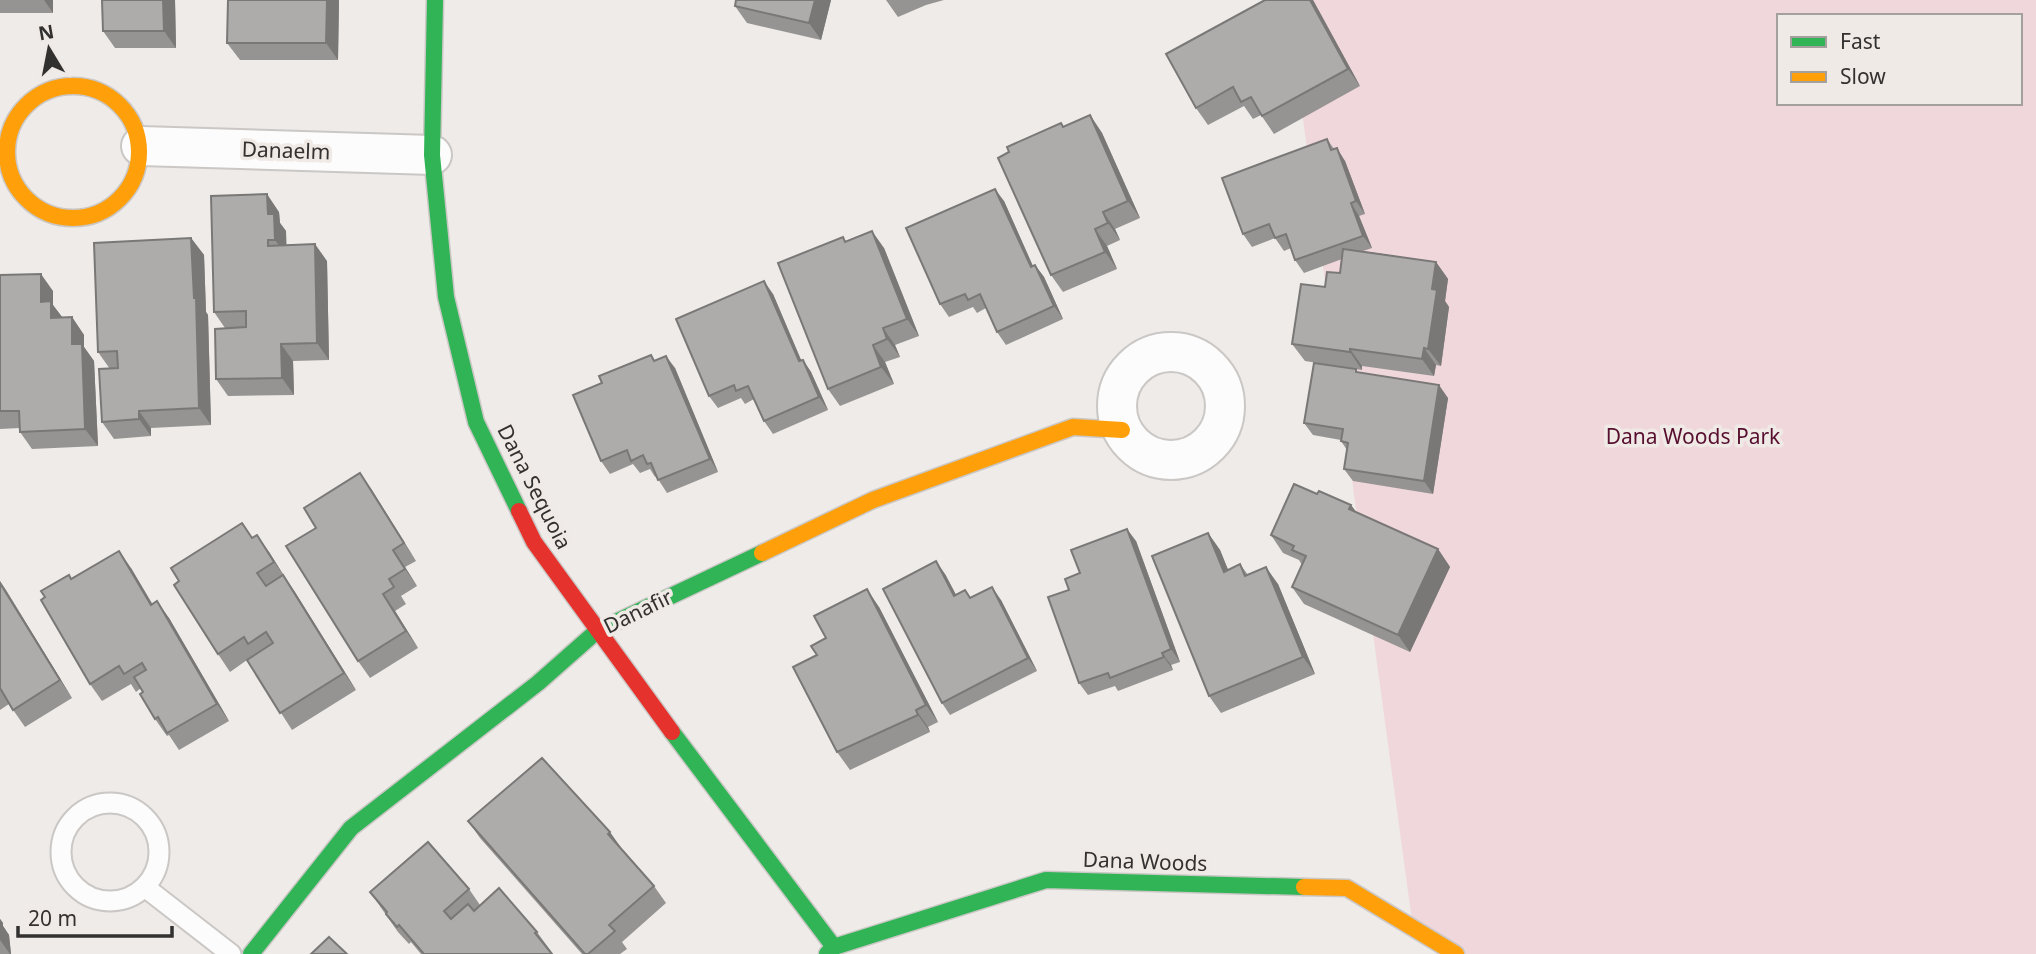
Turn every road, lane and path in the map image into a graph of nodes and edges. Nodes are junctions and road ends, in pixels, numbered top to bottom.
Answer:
1 (435, 0) edge
2 (141, 146) junction
3 (432, 155) junction
4 (1122, 430) dead end
5 (597, 631) junction
6 (146, 888) junction
7 (831, 951) edge
8 (231, 954) edge
9 (251, 954) edge
10 (1456, 954) edge

1 - 3 street, Dana Sequoia
2 - 2 street
2 - 3 street, Danaelm
3 - 5 street, Dana Sequoia
4 - 5 street, Danafir
5 - 7 street, Dana Sequoia
5 - 9 street, Danafir
6 - 6 lane
6 - 8 lane
7 - 10 street, Dana Woods

